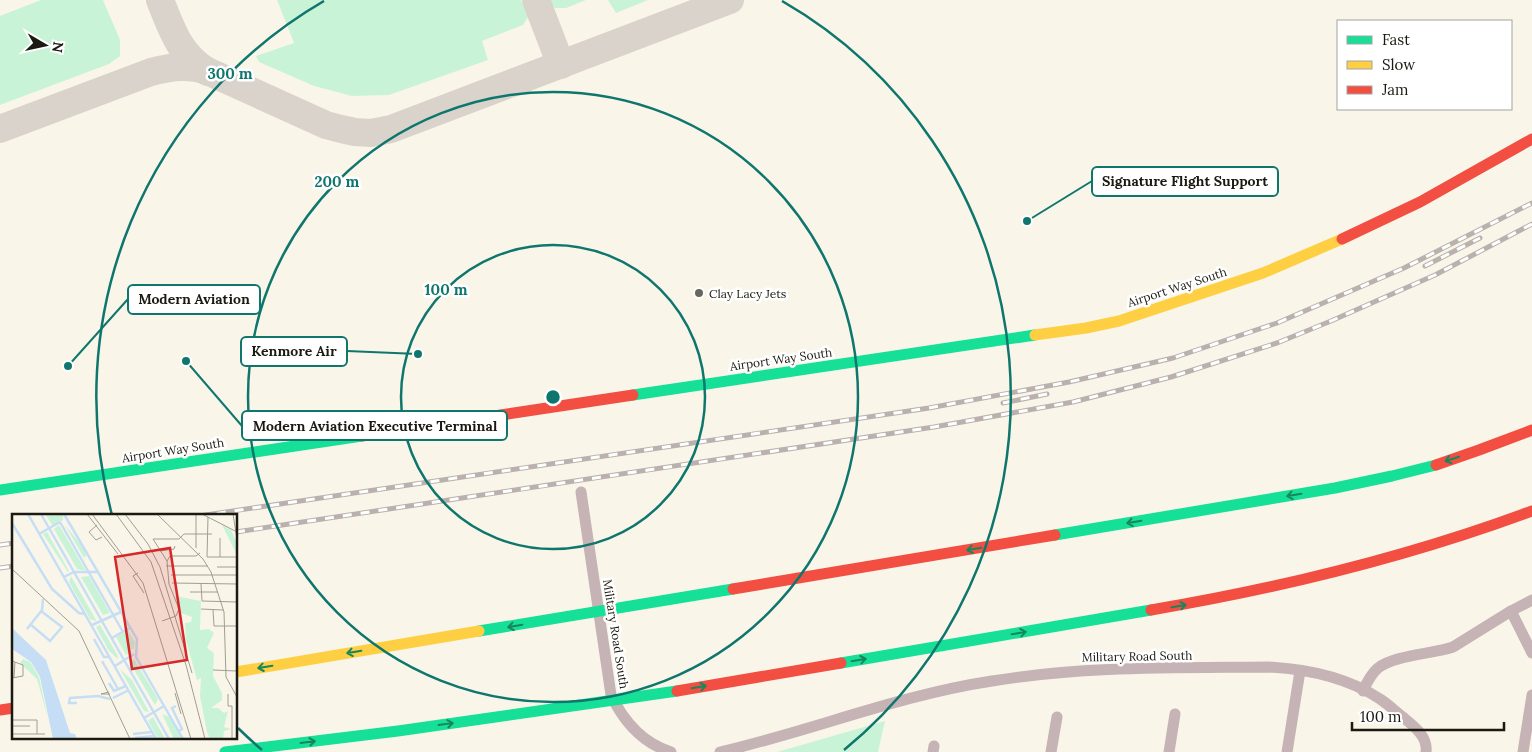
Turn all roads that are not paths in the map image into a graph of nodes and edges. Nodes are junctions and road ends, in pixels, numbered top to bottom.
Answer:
1 (1532, 140) edge
2 (1532, 430) edge
3 (0, 490) edge
4 (581, 492) dead end
5 (1532, 511) edge
6 (1532, 600) edge
7 (1511, 611) junction
8 (1532, 653) edge
9 (1300, 671) junction
10 (238, 672) edge
11 (1363, 690) junction
12 (1532, 695) edge
13 (1175, 714) dead end
14 (1057, 717) dead end
15 (1426, 750) edge
16 (224, 752) edge
17 (671, 752) edge
18 (720, 752) edge
19 (1052, 752) edge
20 (1169, 752) edge
21 (1287, 752) edge
22 (1523, 752) edge

1 - 3 main road, Airport Way South
2 -> 10 main road
4 - 17 street, Military Road South
16 -> 5 main road
6 - 7 street
7 - 8 street
7 - 11 street
9 - 11 street, Military Road South
9 - 18 street, Military Road South
9 - 21 street
11 - 15 street, Military Road South
12 - 22 street
13 - 20 street
14 - 19 street

